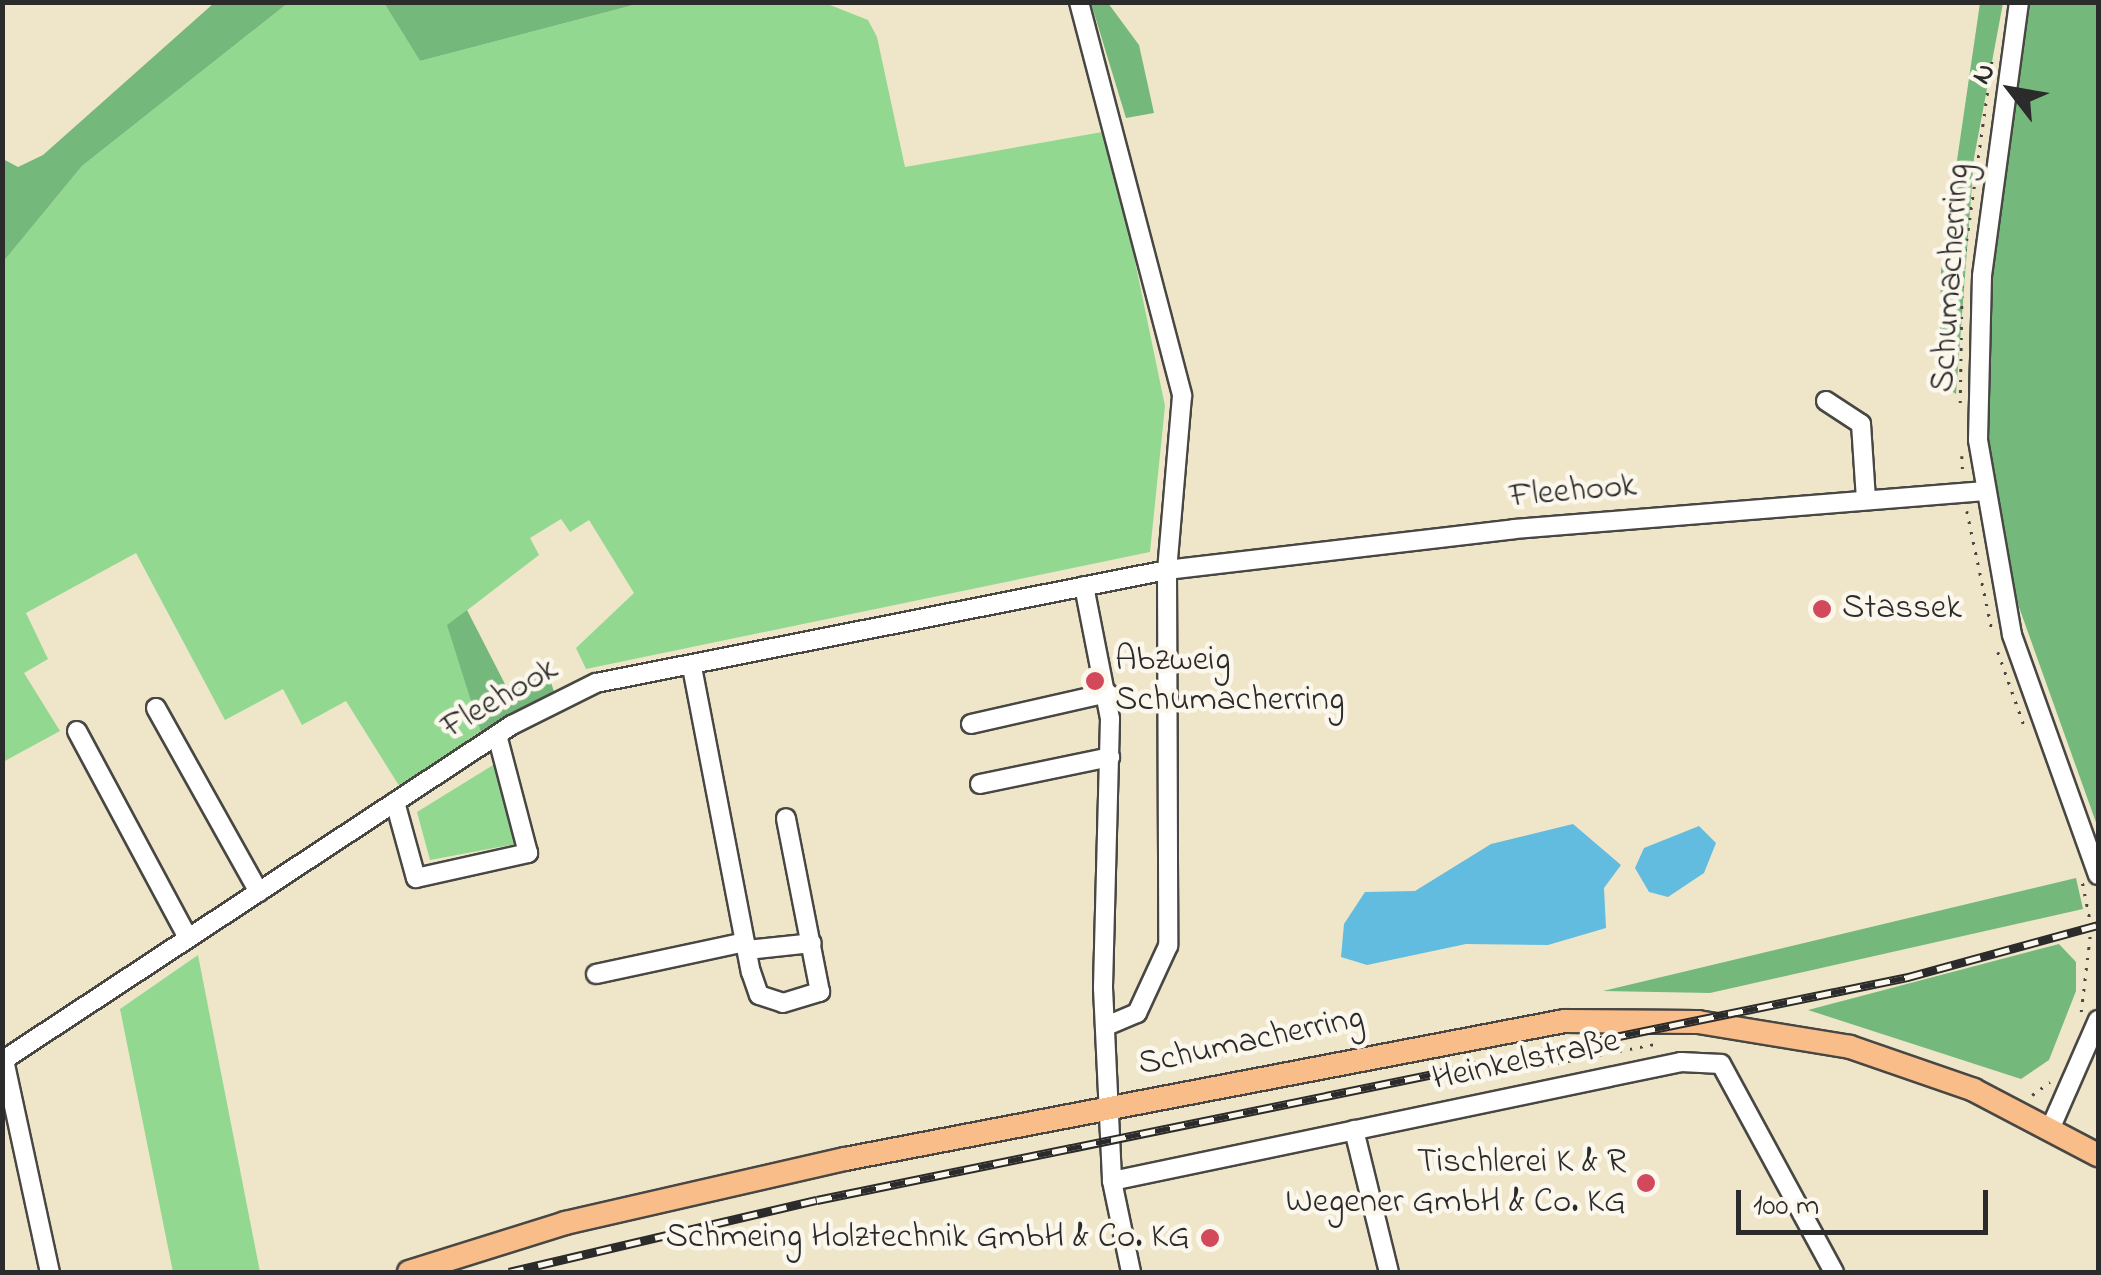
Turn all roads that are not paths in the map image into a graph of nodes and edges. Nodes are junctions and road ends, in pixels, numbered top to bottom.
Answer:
1 (1078, 2) edge
2 (2020, 2) edge
3 (1826, 401) dead end
4 (1985, 491) junction
5 (1866, 500) junction
6 (1167, 570) junction
7 (1084, 586) junction
8 (692, 667) junction
9 (1108, 693) junction
10 (156, 708) dead end
11 (971, 724) dead end
12 (77, 731) dead end
13 (497, 735) junction
14 (1110, 758) junction
15 (980, 784) dead end
16 (395, 802) junction
17 (786, 818) dead end
18 (2098, 875) edge
19 (259, 892) junction
20 (188, 938) junction
21 (812, 943) junction
22 (746, 946) junction
23 (596, 974) dead end
24 (2098, 1020) edge
25 (1106, 1026) junction
26 (3, 1060) edge
27 (1112, 1107) junction
28 (2051, 1127) junction
29 (1354, 1130) junction
30 (2098, 1155) edge
31 (1112, 1181) junction
32 (50, 1272) edge
33 (409, 1272) edge
34 (1131, 1272) edge
35 (1389, 1272) edge
36 (1834, 1272) edge

1 - 6 street
2 - 4 street, Schumacherring
3 - 5 street
4 - 5 street, Fleehook
4 - 18 street, Schumacherring
5 - 6 street, Fleehook
6 - 7 street, Fleehook
6 - 25 street
7 - 8 street, Fleehook
7 - 9 street
8 - 13 street, Fleehook
8 - 22 street
9 - 11 street
9 - 14 street
10 - 19 street
12 - 20 street
13 - 16 street, Fleehook
13 - 16 street
14 - 15 street
14 - 25 street
16 - 19 street, Fleehook
17 - 21 street
19 - 20 street, Fleehook
20 - 26 street, Fleehook
21 - 22 street
21 - 22 street
22 - 23 street
24 - 28 street
25 - 27 street
26 - 32 street
27 - 28 main road, Schumacherring
27 - 31 street
27 - 33 main road, Schumacherring
28 - 30 main road, Schumacherring
29 - 31 street, Heinkelstraße
29 - 35 street
29 - 36 street, Heinkelstraße
31 - 34 street

